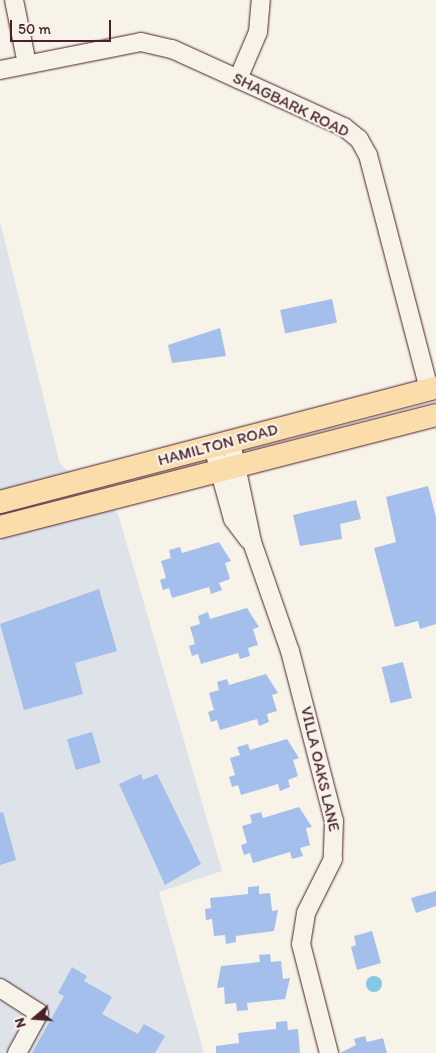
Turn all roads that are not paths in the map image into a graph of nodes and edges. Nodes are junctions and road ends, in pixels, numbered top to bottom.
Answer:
1 (14, 0) edge
2 (261, 0) edge
3 (27, 64) junction
4 (0, 70) edge
5 (238, 79) junction
6 (432, 389) edge
7 (436, 415) edge
8 (222, 444) junction
9 (228, 468) junction
10 (0, 502) edge
11 (0, 527) edge
12 (0, 988) edge
13 (17, 1053) edge
14 (329, 1053) edge

1 - 3 street
2 - 5 street
3 - 4 street, SHAGBARK ROAD
3 - 5 street, SHAGBARK ROAD
5 - 6 street, SHAGBARK ROAD
6 - 8 main road, HAMILTON ROAD
7 - 9 main road, HAMILTON ROAD
8 - 9 street, VILLA OAKS LANE
8 - 10 main road, HAMILTON ROAD
9 - 11 main road, HAMILTON ROAD
9 - 14 street, VILLA OAKS LANE
12 - 13 street

